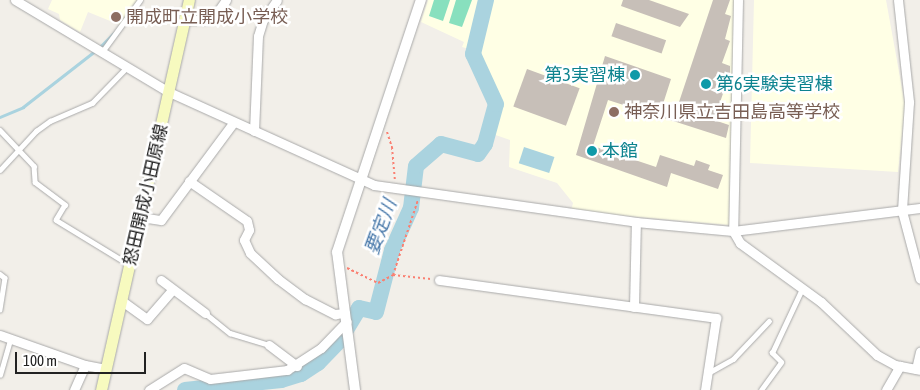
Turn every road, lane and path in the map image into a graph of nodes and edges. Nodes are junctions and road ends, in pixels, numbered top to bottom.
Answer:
1 (15, 0) edge
2 (140, 0) edge
3 (188, 0) edge
4 (226, 0) edge
5 (277, 0) edge
6 (420, 0) edge
7 (738, 0) edge
8 (898, 0) edge
9 (184, 20) junction
10 (102, 52) junction
11 (126, 68) junction
12 (169, 92) junction
13 (233, 123) junction
14 (382, 123) junction
15 (0, 130) edge
16 (254, 131) junction
17 (19, 150) junction
18 (0, 170) edge
19 (189, 181) junction
20 (362, 181) junction
21 (396, 190) junction
22 (415, 193) junction
23 (920, 208) edge
24 (902, 211) junction
25 (141, 217) junction
26 (636, 222) junction
27 (733, 231) junction
28 (339, 262) junction
29 (130, 265) junction
30 (0, 274) edge
31 (391, 276) junction
32 (920, 279) edge
33 (161, 280) dead end
34 (439, 280) joint
35 (802, 289) junction
36 (172, 290) junction
37 (122, 301) junction
38 (634, 307) junction
39 (0, 310) edge
40 (205, 313) joint
41 (346, 317) junction
42 (769, 321) dead end
43 (0, 335) edge
44 (10, 339) junction
45 (269, 345) joint
46 (920, 351) edge
47 (85, 366) junction
48 (297, 366) junction
49 (900, 366) junction
50 (106, 368) junction
51 (918, 370) edge
52 (708, 373) junction
53 (0, 375) edge
54 (74, 390) edge
55 (101, 390) edge
56 (149, 390) edge
57 (355, 390) edge
58 (705, 390) edge
59 (761, 390) edge
60 (886, 390) edge

1 - 10 street
2 - 10 lane
3 - 9 main road, 怒田開成小田原線
4 - 9 street
5 - 16 street
6 - 14 street
7 - 27 street
8 - 24 street
9 - 12 main road, 怒田開成小田原線
10 - 11 street
11 - 12 street
11 - 17 lane
12 - 13 street
12 - 25 main road, 怒田開成小田原線
13 - 16 street
13 - 19 street
14 - 20 street
14 - 21 path
15 - 17 lane
16 - 20 street
17 - 18 lane
17 - 29 lane
19 - 25 street
19 - 41 street
20 - 21 street
20 - 28 street
21 - 22 street
22 - 26 street
22 - 31 path
23 - 24 street
24 - 27 street
24 - 32 street
25 - 29 main road, 怒田開成小田原線
26 - 27 street
26 - 38 street
27 - 35 street
28 - 31 path
28 - 41 street
29 - 37 main road, 怒田開成小田原線
30 - 39 lane
31 - 34 path
33 - 36 street
34 - 38 street
35 - 49 street
35 - 59 lane
36 - 37 street
36 - 40 street
37 - 50 main road, 怒田開成小田原線
38 - 52 street
40 - 45 lane
41 - 48 street
41 - 57 street
42 - 52 lane
43 - 44 street
44 - 47 street
44 - 53 lane
45 - 48 street
46 - 51 street
47 - 50 street
47 - 54 street
48 - 56 street
49 - 51 street
49 - 60 street
50 - 55 main road, 怒田開成小田原線
52 - 58 street

